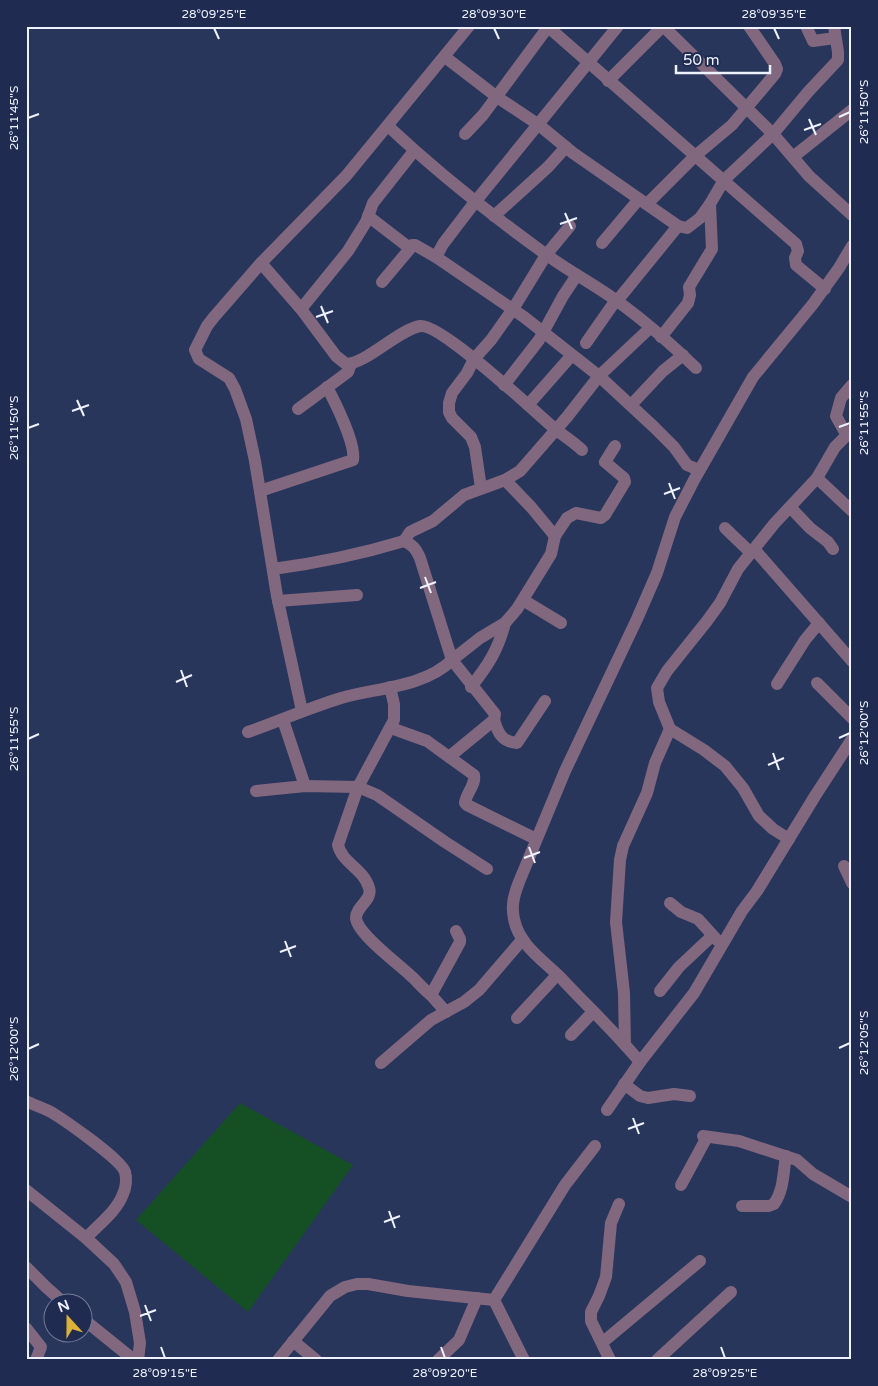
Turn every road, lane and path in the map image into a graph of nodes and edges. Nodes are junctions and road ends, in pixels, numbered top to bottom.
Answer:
1 (469, 26) edge
2 (618, 26) edge
3 (663, 26) edge
4 (749, 26) edge
5 (806, 26) edge
6 (548, 27) edge
7 (835, 32) edge
8 (445, 57) junction
9 (588, 63) junction
10 (608, 81) junction
11 (497, 97) junction
12 (746, 107) junction
13 (852, 110) edge
14 (539, 125) junction
15 (388, 126) junction
16 (465, 134) dead end
17 (773, 134) junction
18 (566, 147) junction
19 (414, 151) junction
20 (695, 156) junction
21 (793, 157) junction
22 (724, 180) junction
23 (643, 201) junction
24 (475, 202) junction
25 (710, 204) junction
26 (852, 215) edge
27 (368, 216) junction
28 (494, 216) junction
29 (570, 226) dead end
30 (678, 226) junction
31 (602, 243) dead end
32 (412, 245) junction
33 (852, 246) edge
34 (546, 255) junction
35 (436, 257) junction
36 (261, 263) junction
37 (577, 275) junction
38 (382, 282) dead end
39 (825, 288) junction
40 (617, 300) junction
41 (301, 308) junction
42 (513, 309) junction
43 (650, 328) junction
44 (543, 332) junction
45 (661, 337) junction
46 (586, 344) dead end
47 (572, 355) junction
48 (683, 355) junction
49 (474, 359) junction
50 (351, 364) junction
51 (696, 368) dead end
52 (599, 376) junction
53 (504, 385) junction
54 (852, 385) edge
55 (327, 387) junction
56 (528, 405) junction
57 (631, 406) junction
58 (298, 408) dead end
59 (556, 429) junction
60 (849, 432) edge
61 (615, 446) dead end
62 (582, 450) dead end
63 (700, 470) junction
64 (817, 478) junction
65 (505, 480) junction
66 (481, 488) junction
67 (260, 491) junction
68 (790, 507) junction
69 (852, 511) edge
70 (725, 528) dead end
71 (555, 536) junction
72 (404, 541) junction
73 (833, 549) dead end
74 (753, 551) junction
75 (273, 569) junction
76 (357, 595) dead end
77 (523, 600) junction
78 (278, 601) junction
79 (505, 623) junction
80 (561, 623) dead end
81 (819, 623) junction
82 (452, 660) junction
83 (852, 661) edge
84 (817, 683) dead end
85 (776, 684) dead end
86 (390, 687) junction
87 (471, 687) junction
88 (545, 701) dead end
89 (302, 711) junction
90 (852, 718) edge
91 (282, 720) junction
92 (494, 720) junction
93 (391, 728) junction
94 (670, 729) junction
95 (248, 732) dead end
96 (852, 739) edge
97 (449, 757) junction
98 (305, 786) junction
99 (358, 787) junction
100 (256, 791) dead end
101 (536, 839) junction
102 (789, 839) junction
103 (844, 866) dead end
104 (486, 868) dead end
105 (852, 882) edge
106 (670, 903) dead end
107 (456, 931) dead end
108 (712, 936) junction
109 (522, 940) junction
110 (723, 944) junction
111 (557, 975) junction
112 (660, 992) dead end
113 (430, 995) junction
114 (446, 1012) junction
115 (593, 1012) junction
116 (518, 1018) dead end
117 (572, 1034) dead end
118 (625, 1045) junction
119 (640, 1062) junction
120 (381, 1063) dead end
121 (624, 1084) junction
122 (690, 1096) dead end
123 (26, 1101) edge
124 (607, 1110) dead end
125 (595, 1146) dead end
126 (786, 1156) junction
127 (681, 1185) dead end
128 (26, 1190) edge
129 (852, 1197) edge
130 (619, 1204) dead end
131 (742, 1206) dead end
132 (86, 1238) junction
133 (700, 1261) dead end
134 (29, 1274) edge
135 (731, 1292) dead end
136 (54, 1294) edge
137 (476, 1298) junction
138 (494, 1300) junction
139 (92, 1326) edge
140 (26, 1328) edge
141 (293, 1341) junction
142 (603, 1342) junction
143 (36, 1360) edge
144 (136, 1360) edge
145 (278, 1360) edge
146 (316, 1360) edge
147 (438, 1360) edge
148 (524, 1360) edge
149 (610, 1360) edge
150 (657, 1360) edge

1 - 8 street
2 - 9 street
3 - 10 street
3 - 12 street
4 - 12 street
5 - 7 street
6 - 9 street
6 - 11 street
7 - 17 street
8 - 11 street
8 - 15 street
9 - 10 street
9 - 14 street
10 - 20 street
11 - 14 street
11 - 16 street
12 - 17 street
12 - 20 street
13 - 21 street
14 - 18 street
14 - 24 street
15 - 19 street
15 - 36 street
17 - 21 street
17 - 22 street
18 - 23 street
18 - 28 street
19 - 24 street
19 - 27 street
20 - 22 street
20 - 23 street
21 - 26 street
22 - 25 street
22 - 39 street
23 - 30 street
23 - 31 street
24 - 28 street
24 - 35 street
25 - 30 street
25 - 45 street
27 - 32 street
27 - 41 street
28 - 34 street
29 - 34 street
30 - 40 street
32 - 35 street
32 - 38 street
33 - 39 street
34 - 37 street
34 - 42 street
35 - 42 street
36 - 41 street
36 - 67 street
37 - 40 street
37 - 44 street
39 - 63 street
40 - 43 street
40 - 46 street
41 - 50 street
42 - 44 street
42 - 49 street
43 - 45 street
43 - 52 street
44 - 47 street
44 - 53 street
45 - 48 street
47 - 52 street
47 - 56 street
48 - 51 street
48 - 57 street
49 - 50 street
49 - 53 street
49 - 66 street
50 - 55 street
52 - 57 street
52 - 59 street
53 - 56 street
54 - 60 street
55 - 58 street
55 - 67 street
56 - 59 street
57 - 63 street
59 - 62 street
59 - 65 street
60 - 64 street
61 - 71 street
63 - 101 street
64 - 68 street
64 - 69 street
65 - 66 street
65 - 71 street
66 - 72 street
67 - 75 street
68 - 73 street
68 - 74 street
70 - 74 street
71 - 77 street
72 - 75 street
72 - 82 street
74 - 81 street
74 - 94 street
75 - 78 street
76 - 78 street
77 - 79 street
77 - 80 street
78 - 89 street
79 - 82 street
79 - 87 street
81 - 83 street
81 - 85 street
82 - 86 street
82 - 87 street
84 - 90 street
86 - 89 street
86 - 93 street
87 - 92 street
88 - 92 street
89 - 91 street
91 - 95 street
91 - 98 street
92 - 97 street
93 - 97 street
93 - 99 street
94 - 102 street
94 - 118 street
96 - 102 street
97 - 101 street
98 - 99 street
98 - 100 street
99 - 104 street
99 - 113 street
101 - 109 street
102 - 110 street
103 - 105 street
106 - 108 street
107 - 113 street
108 - 110 street
108 - 112 street
109 - 111 street
109 - 114 street
110 - 119 street
111 - 115 street
111 - 116 street
113 - 114 street
114 - 120 street
115 - 117 street
115 - 118 street
118 - 119 street
119 - 121 street
121 - 122 street
121 - 124 street
123 - 132 street
125 - 138 street
126 - 127 street
126 - 129 street
126 - 131 street
128 - 132 street
130 - 142 street
132 - 144 street
133 - 142 street
134 - 136 street
135 - 150 street
137 - 138 street
137 - 141 street
137 - 147 street
138 - 148 street
139 - 144 street
140 - 143 street
141 - 145 street
141 - 146 street
142 - 149 street

